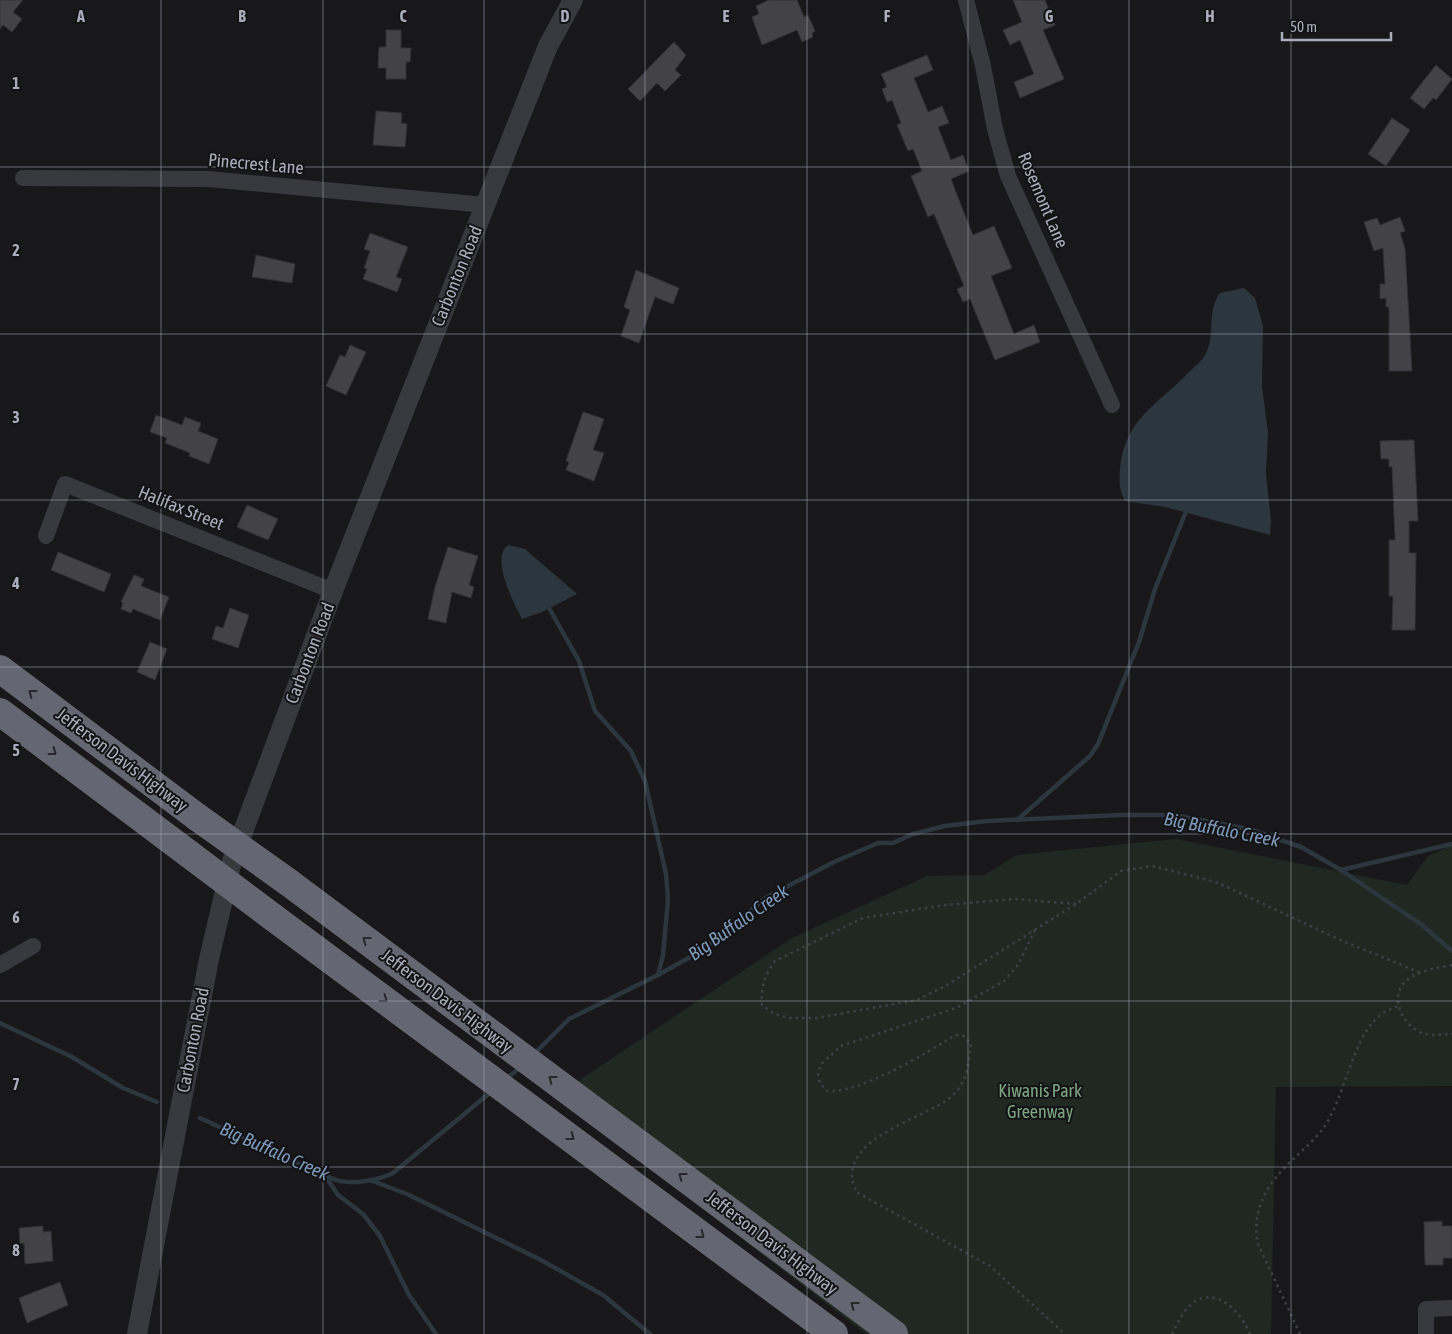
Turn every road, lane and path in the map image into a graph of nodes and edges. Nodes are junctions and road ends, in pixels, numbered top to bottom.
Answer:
1 (966, 0) edge
2 (571, 1) edge
3 (23, 178) dead end
4 (485, 205) junction
5 (1112, 406) dead end
6 (46, 536) dead end
7 (333, 591) junction
8 (0, 669) edge
9 (0, 712) edge
10 (1076, 904) junction
11 (1036, 929) junction
12 (33, 946) dead end
13 (0, 965) edge
14 (1452, 965) edge
15 (1421, 973) junction
16 (1398, 1006) junction
17 (1452, 1034) edge
18 (1452, 1308) edge
19 (137, 1334) edge
20 (834, 1334) edge
21 (894, 1334) edge
22 (1065, 1334) edge
23 (1172, 1334) edge
24 (1250, 1334) edge
25 (1300, 1334) edge
26 (1426, 1334) edge

1 - 5 street, Rosemont Lane
2 - 4 street, Carbonton Road
3 - 4 street, Pinecrest Lane
4 - 7 street, Carbonton Road
6 - 7 street, Halifax Street
7 - 19 street, Carbonton Road
21 -> 8 highway, Jefferson Davis Highway, bridge
9 -> 20 highway, Jefferson Davis Highway, bridge
10 - 11 path
10 - 11 path
10 - 15 path
11 - 22 path
12 - 13 street
14 - 15 path
15 - 16 path
16 - 17 path
16 - 25 path
18 - 26 street
23 - 24 path

